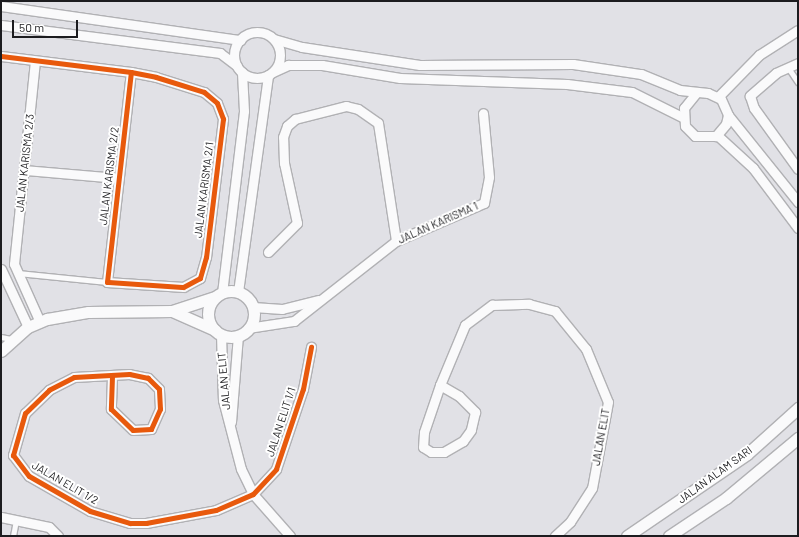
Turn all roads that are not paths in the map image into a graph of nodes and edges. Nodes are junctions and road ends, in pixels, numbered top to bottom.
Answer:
1 (1, 6) edge
2 (1, 25) edge
3 (798, 30) edge
4 (274, 39) junction
5 (241, 40) junction
6 (1, 56) edge
7 (34, 61) junction
8 (798, 63) edge
9 (788, 67) junction
10 (239, 69) junction
11 (131, 72) junction
12 (271, 73) junction
13 (798, 82) edge
14 (696, 93) junction
15 (718, 97) junction
16 (483, 113) dead end
17 (728, 116) junction
18 (682, 117) junction
19 (717, 135) junction
20 (798, 169) edge
21 (25, 170) junction
22 (119, 178) junction
23 (798, 202) edge
24 (798, 228) edge
25 (396, 241) junction
26 (268, 252) dead end
27 (1, 264) edge
28 (14, 264) junction
29 (1, 270) edge
30 (18, 273) junction
31 (107, 282) junction
32 (238, 292) junction
33 (218, 295) junction
34 (322, 299) junction
35 (252, 308) junction
36 (172, 312) junction
37 (40, 322) junction
38 (28, 328) junction
39 (248, 328) junction
40 (218, 332) junction
41 (238, 336) junction
42 (6, 338) edge
43 (311, 347) dead end
44 (1, 351) edge
45 (112, 376) junction
46 (440, 385) junction
47 (798, 408) edge
48 (230, 428) junction
49 (798, 438) edge
50 (253, 494) junction
51 (1, 517) edge
52 (16, 520) junction
53 (58, 534) edge
54 (13, 536) edge
55 (290, 536) edge
56 (555, 536) edge
57 (627, 536) edge
58 (670, 536) edge

1 - 5 street
2 - 10 street
3 - 15 street
4 - 5 street
4 - 12 street
4 - 14 street
5 - 10 street
6 - 7 street
7 - 11 street
7 - 21 street, JALAN KARISMA 2/3
8 - 9 street
9 - 13 lane
9 - 20 street
10 - 12 street
10 - 33 street
11 - 22 street, JALAN KARISMA 2/2
11 - 31 street, JALAN KARISMA 2/1
12 - 18 street
12 - 32 street
14 - 15 street
14 - 18 street
15 - 17 street
16 - 25 street, JALAN KARISMA 1
17 - 19 street
17 - 23 street
18 - 19 street
19 - 24 street
21 - 22 street
21 - 28 street, JALAN KARISMA 2/3
22 - 31 street, JALAN KARISMA 2/2
25 - 26 street
25 - 34 street, JALAN KARISMA 1
27 - 28 street
28 - 30 street
29 - 38 street
30 - 31 lane
30 - 37 street
32 - 33 street
32 - 35 street
33 - 36 street
33 - 40 street
34 - 35 street, JALAN KARISMA 1
34 - 39 street, JALAN KARISMA 1
35 - 39 street
36 - 37 street
36 - 40 street
37 - 38 street
38 - 42 street
39 - 41 street
40 - 41 street
40 - 48 street, JALAN ELIT
41 - 48 street, JALAN ELIT
42 - 44 street
43 - 50 street, JALAN ELIT 1/1
45 - 45 street, JALAN ELIT 1/2
45 - 50 street, JALAN ELIT 1/2
46 - 46 street, JALAN ELIT
46 - 56 street, JALAN ELIT
47 - 57 street, JALAN ALAM SARI
48 - 50 street, JALAN ELIT
49 - 58 street, JALAN ALAM SARI
50 - 55 street, JALAN ELIT
51 - 52 street
52 - 53 street
52 - 54 lane

